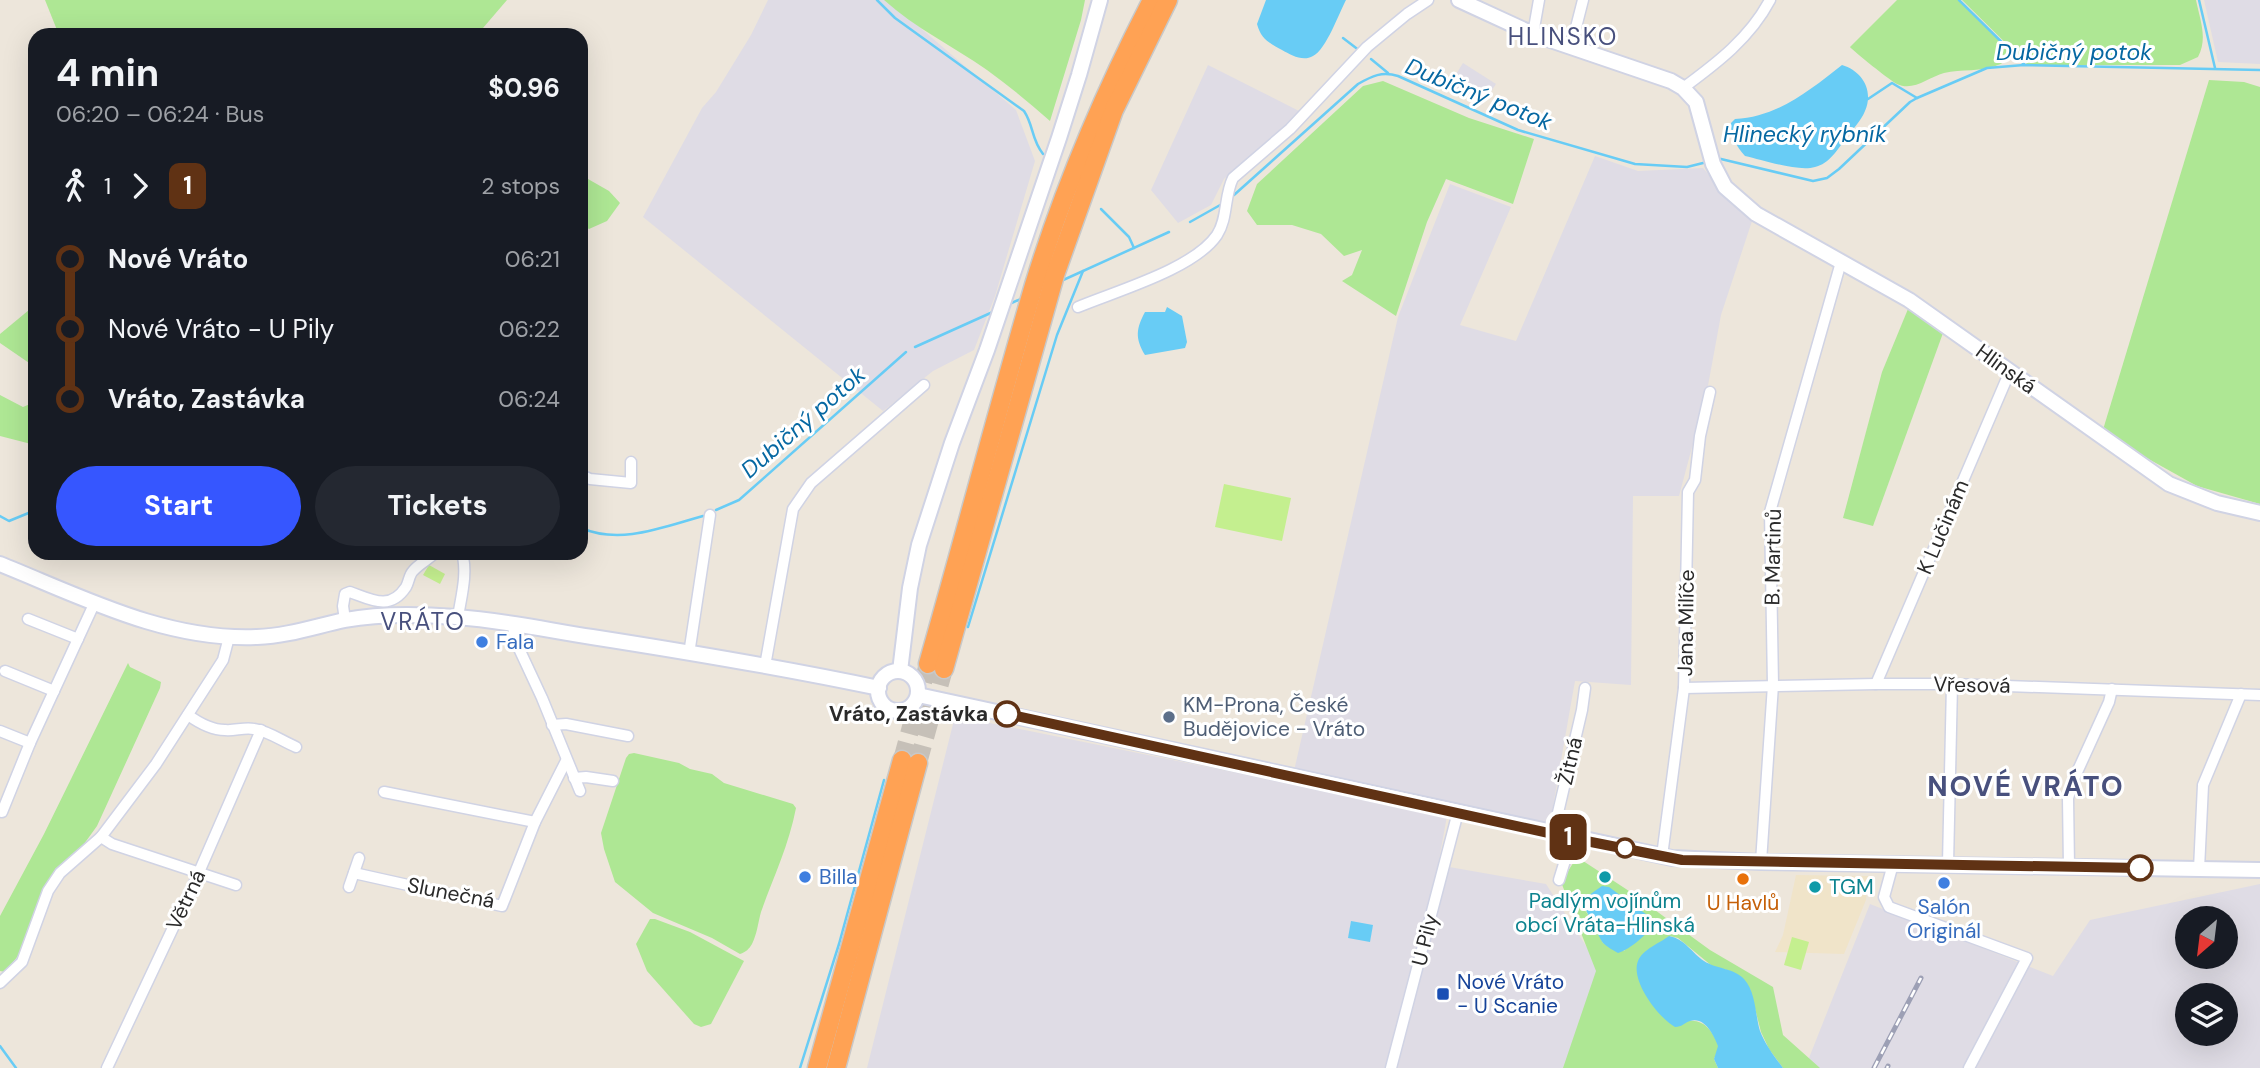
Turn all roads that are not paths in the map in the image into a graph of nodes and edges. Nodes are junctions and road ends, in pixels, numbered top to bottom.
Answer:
1 (1100, 0) edge
2 (1152, 0) edge
3 (1168, 0) edge
4 (1428, 0) edge
5 (1459, 0) edge
6 (1539, 0) edge
7 (1583, 0) edge
8 (1770, 0) edge
9 (1533, 34) junction
10 (1571, 47) junction
11 (1683, 88) junction
12 (1841, 262) junction
13 (1042, 290) junction
14 (1078, 307) dead end
15 (2010, 371) junction
16 (924, 385) dead end
17 (1710, 392) dead end
18 (631, 462) dead end
19 (588, 478) edge
20 (2260, 513) edge
21 (710, 515) dead end
22 (426, 560) edge
23 (464, 560) edge
24 (0, 564) edge
25 (95, 602) junction
26 (458, 617) junction
27 (28, 619) dead end
28 (345, 620) junction
29 (513, 625) junction
30 (229, 637) junction
31 (78, 639) junction
32 (689, 654) junction
33 (765, 666) junction
34 (5, 671) dead end
35 (900, 671) junction
36 (1876, 684) junction
37 (1952, 684) junction
38 (1773, 685) junction
39 (879, 688) junction
40 (1585, 688) dead end
41 (1684, 688) junction
42 (2112, 689) junction
43 (54, 691) junction
44 (2241, 694) junction
45 (918, 695) junction
46 (2260, 695) edge
47 (188, 715) junction
48 (552, 725) junction
49 (261, 730) junction
50 (0, 731) edge
51 (628, 736) dead end
52 (30, 743) junction
53 (296, 747) dead end
54 (566, 761) junction
55 (577, 778) junction
56 (614, 781) dead end
57 (580, 791) dead end
58 (384, 792) dead end
59 (4, 796) edge
60 (2, 812) dead end
61 (1458, 812) junction
62 (535, 822) junction
63 (1553, 834) junction
64 (101, 836) junction
65 (1572, 838) junction
66 (1662, 856) junction
67 (359, 858) dead end
68 (1761, 862) junction
69 (1893, 864) junction
70 (1948, 864) junction
71 (2069, 867) junction
72 (2199, 869) junction
73 (2260, 870) edge
74 (199, 873) junction
75 (354, 873) junction
76 (1559, 880) dead end
77 (236, 885) dead end
78 (349, 887) dead end
79 (0, 983) edge
80 (107, 1068) edge
81 (817, 1068) edge
82 (836, 1068) edge
83 (1391, 1068) edge
84 (1969, 1068) edge

1 - 35 main road
2 - 13 highway
3 - 13 highway
4 - 14 street
5 - 9 main road
6 - 9 street
7 - 10 street
8 - 11 street
9 - 10 main road
10 - 11 main road
11 - 12 main road, Hlinská
12 - 15 main road, Hlinská
12 - 38 street, B. Martinů
13 - 13 highway
15 - 20 main road, Hlinská
15 - 36 street, K Lučinám
16 - 33 street
17 - 41 street, Jana Milíče
18 - 19 street
21 - 32 street
22 - 28 street
23 - 26 street
24 - 25 main road
25 - 30 main road
25 - 31 street
26 - 28 main road
26 - 29 main road
27 - 31 street
28 - 30 main road
29 - 32 main road
29 - 48 street
30 - 47 street
31 - 43 street
32 - 33 main road
33 - 39 main road
34 - 43 street
35 - 39 main road
35 - 45 main road
36 - 37 street, Vřesová
36 - 38 street, Vřesová
37 - 42 street, Vřesová
37 - 70 street
38 - 41 street, Vřesová
38 - 68 street, B. Martinů
39 - 45 main road
40 - 63 street, Žitná
41 - 66 street, Jana Milíče
42 - 44 street, Vřesová
42 - 71 street
43 - 52 street
44 - 46 street, Vřesová
44 - 72 street
45 - 61 main road
47 - 49 street
47 - 64 street
48 - 51 street
48 - 54 street
49 - 53 street
49 - 74 street, Větrná
50 - 52 street
52 - 59 street
54 - 55 street
54 - 62 street, Slunečná
55 - 56 street
55 - 57 street
58 - 62 street
59 - 60 street
61 - 63 main road
61 - 83 street, U Pily
62 - 75 street, Slunečná
63 - 65 main road
64 - 74 street
64 - 79 street
65 - 66 main road
65 - 76 street
66 - 68 main road
67 - 75 street
68 - 69 main road
69 - 70 main road
69 - 84 street
70 - 71 main road
71 - 72 main road
72 - 73 main road
74 - 77 street
74 - 80 street, Větrná
75 - 78 street
81 - 82 highway

